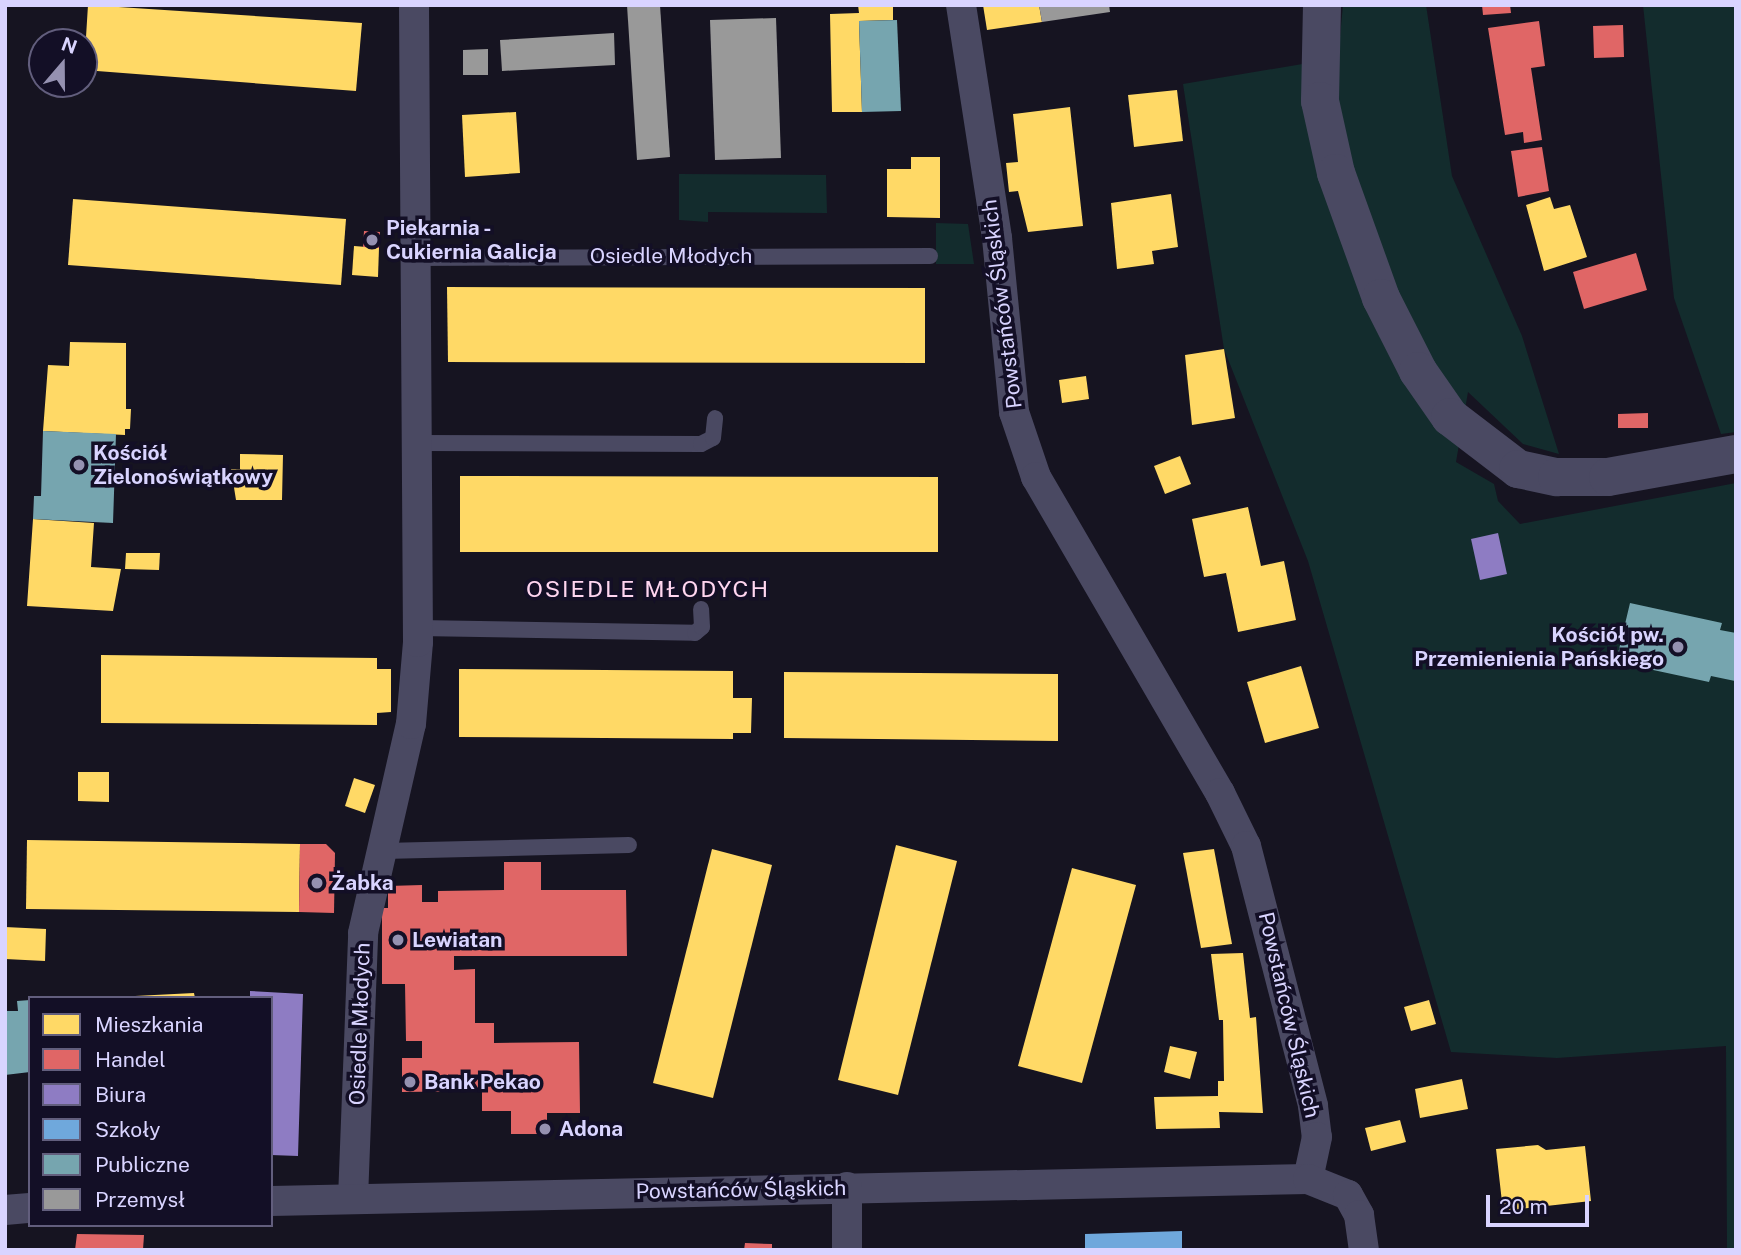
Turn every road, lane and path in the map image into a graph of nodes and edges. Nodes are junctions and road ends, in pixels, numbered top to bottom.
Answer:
1 (414, 5) edge
2 (961, 5) edge
3 (1322, 5) edge
4 (930, 256) dead end
5 (412, 258) junction
6 (715, 418) dead end
7 (417, 443) junction
8 (1736, 454) edge
9 (701, 609) dead end
10 (418, 628) junction
11 (629, 845) dead end
12 (383, 851) junction
13 (1308, 1179) junction
14 (847, 1187) junction
15 (353, 1199) junction
16 (273, 1201) edge
17 (28, 1208) edge
18 (5, 1210) edge
19 (847, 1250) edge
20 (1364, 1250) edge

1 - 5 street, Osiedle Młodych
2 - 13 street, Powstańców Śląskich
3 - 8 street
4 - 5 lane, Osiedle Młodych
5 - 7 street, Osiedle Młodych
6 - 7 lane
7 - 10 street, Osiedle Młodych
9 - 10 lane
10 - 12 street, Osiedle Młodych
11 - 12 lane
12 - 15 street, Osiedle Młodych
13 - 14 street, Powstańców Śląskich
13 - 20 street
14 - 15 street, Powstańców Śląskich
14 - 19 street
15 - 16 street, Powstańców Śląskich
17 - 18 street

